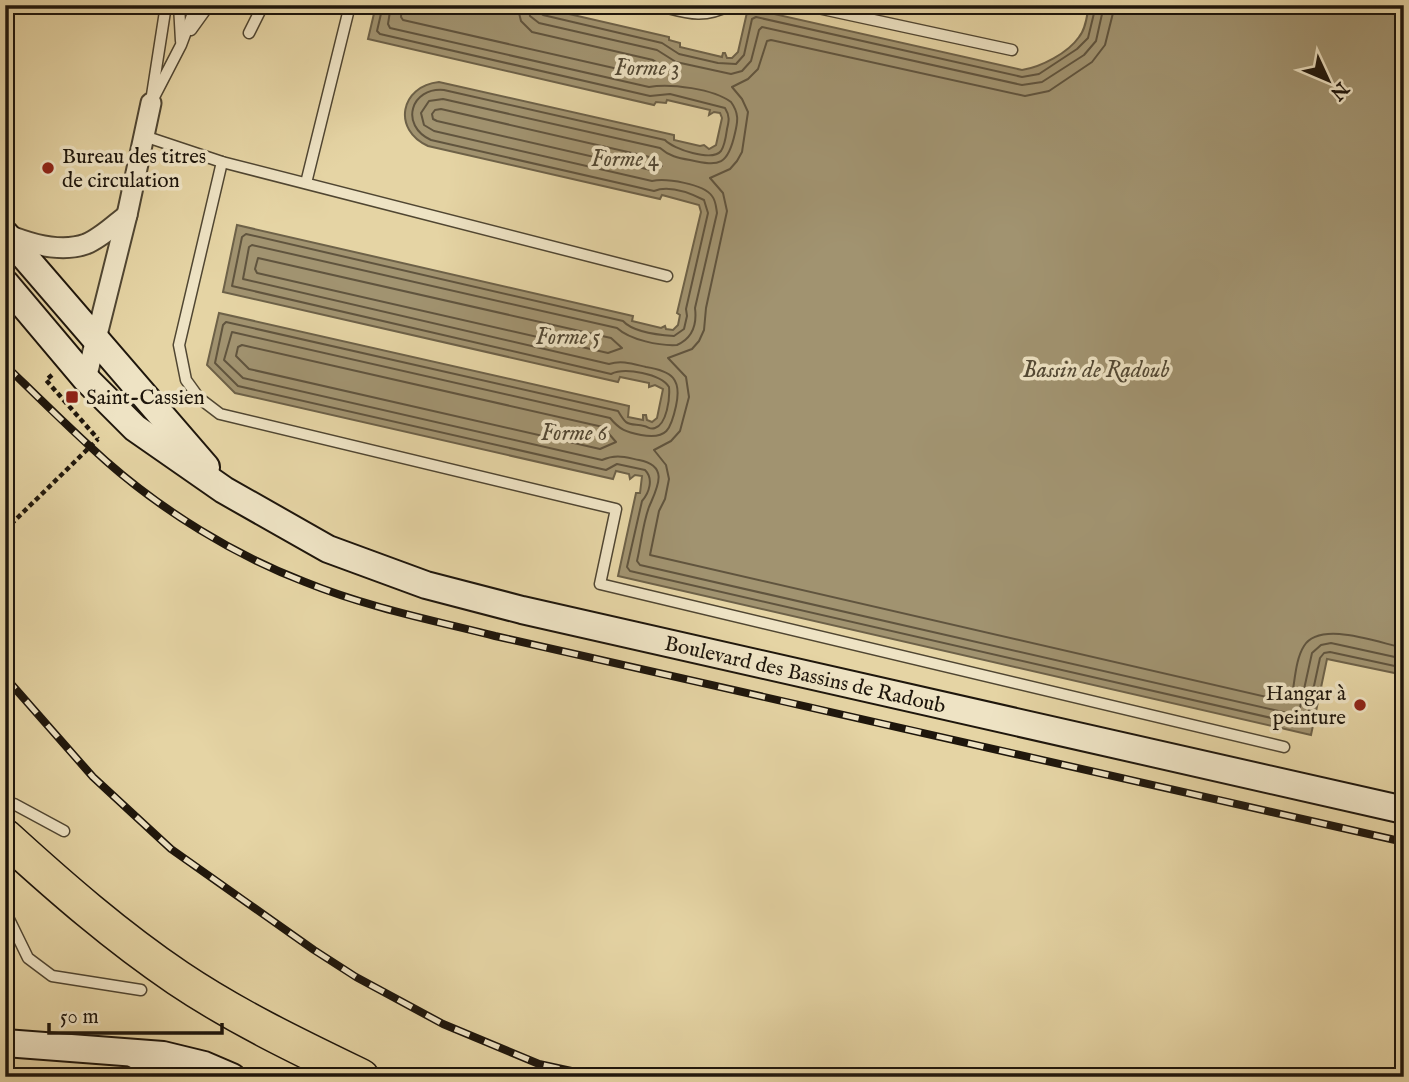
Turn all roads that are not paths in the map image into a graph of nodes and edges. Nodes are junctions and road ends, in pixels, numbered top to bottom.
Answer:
1 (166, 5) edge
2 (179, 5) edge
3 (196, 5) edge
4 (209, 5) edge
5 (263, 5) edge
6 (350, 5) edge
7 (656, 5) edge
8 (730, 5) edge
9 (804, 5) edge
10 (249, 33) dead end
11 (181, 45) junction
12 (1012, 50) dead end
13 (151, 103) junction
14 (144, 136) junction
15 (222, 162) junction
16 (306, 183) junction
17 (127, 215) junction
18 (5, 234) edge
19 (667, 276) dead end
20 (5, 283) edge
21 (97, 339) junction
22 (86, 379) junction
23 (225, 490) junction
24 (1284, 747) dead end
25 (5, 807) edge
26 (1404, 810) edge
27 (64, 831) dead end
28 (5, 837) edge
29 (5, 868) edge
30 (5, 911) edge
31 (141, 990) dead end
32 (5, 1043) edge
33 (124, 1053) junction
34 (168, 1077) edge
35 (232, 1077) edge
36 (311, 1077) edge
37 (361, 1077) edge

1 - 13 lane
2 - 11 lane
3 - 11 lane
4 - 11 lane
5 - 10 lane
6 - 16 lane
7 - 8 lane
9 - 12 lane
11 - 13 lane
13 - 14 street
14 - 15 lane
14 - 17 street
15 - 16 lane
15 - 24 lane
16 - 19 lane
17 - 18 street
17 - 21 street
18 - 21 street, Boulevard des Bassins de Radoub
20 - 22 street, Boulevard des Bassins de Radoub
21 - 22 street
21 - 23 street, Boulevard des Bassins de Radoub
22 - 23 street, Boulevard des Bassins de Radoub
23 - 26 street, Boulevard des Bassins de Radoub
25 - 27 lane
28 - 37 highway
29 - 36 highway
30 - 31 lane
32 - 33 street
33 - 34 street
33 - 35 street

